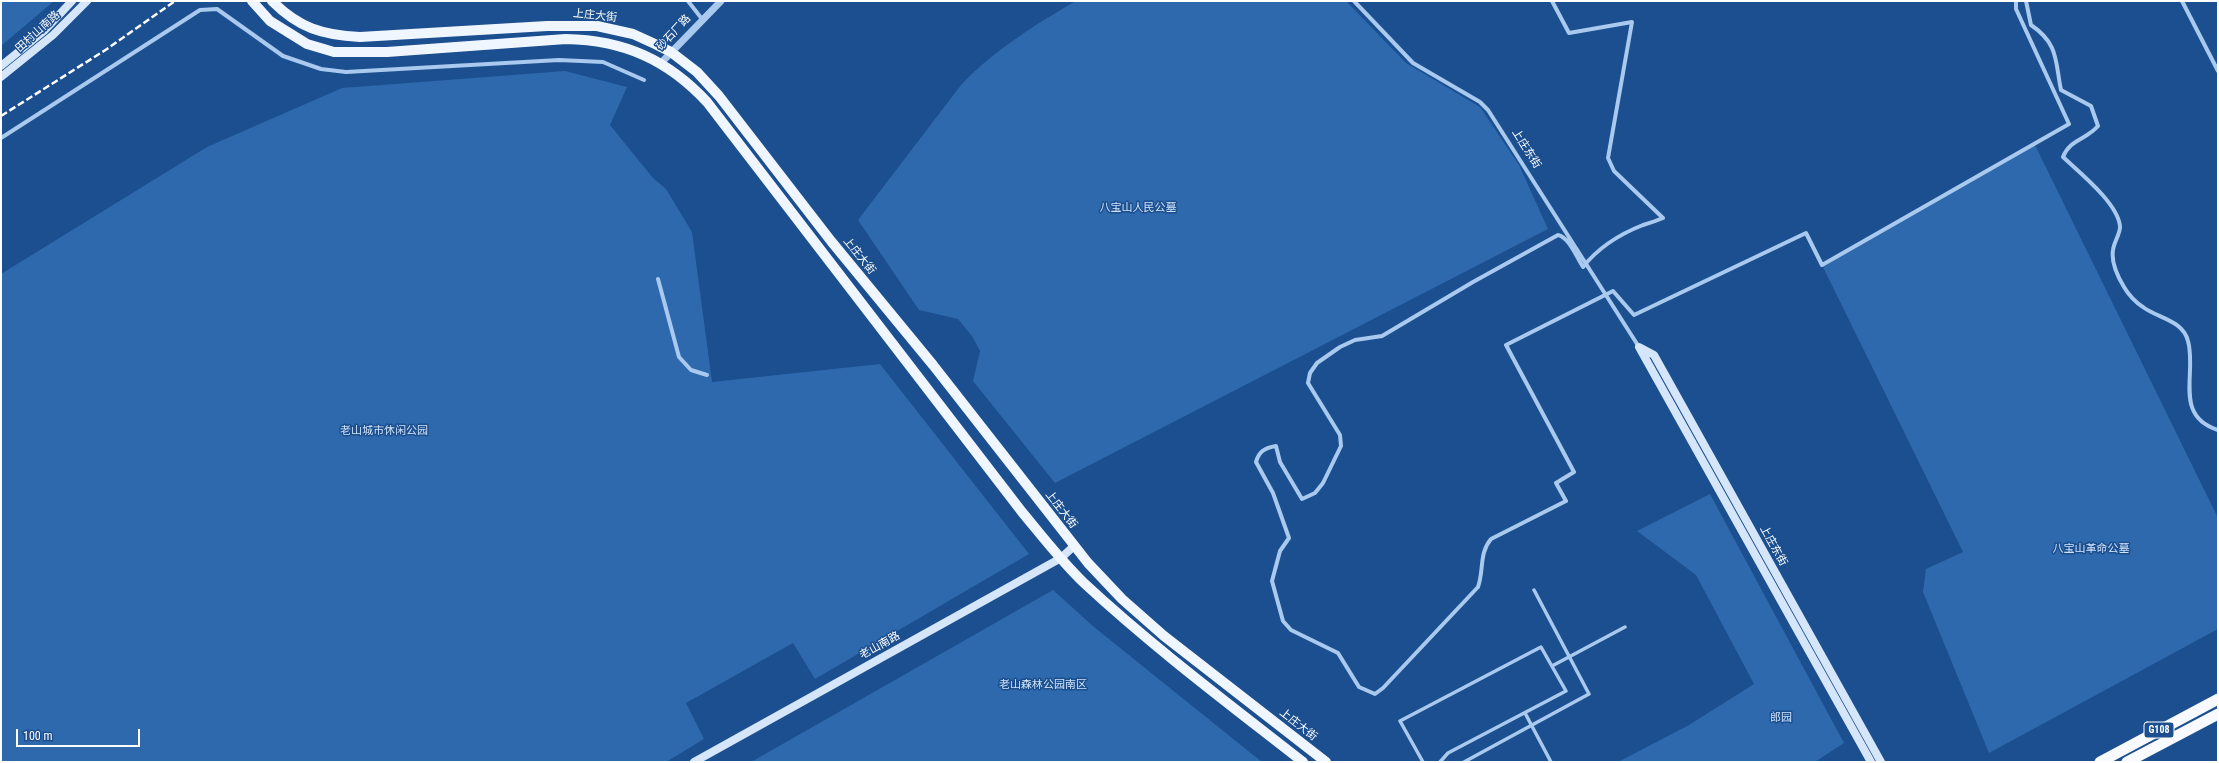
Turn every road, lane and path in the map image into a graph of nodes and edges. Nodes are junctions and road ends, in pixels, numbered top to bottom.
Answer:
1 (72, 1) edge
2 (87, 1) edge
3 (252, 1) edge
4 (272, 1) edge
5 (688, 1) edge
6 (721, 1) edge
7 (1354, 1) edge
8 (1552, 1) edge
9 (2016, 1) edge
10 (2026, 1) edge
11 (2182, 1) edge
12 (702, 19) junction
13 (671, 52) junction
14 (660, 64) junction
15 (1, 66) edge
16 (2218, 71) edge
17 (1, 77) edge
18 (644, 80) dead end
19 (1, 138) edge
20 (658, 279) dead end
21 (1640, 347) junction
22 (707, 375) dead end
23 (2218, 430) edge
24 (1074, 546) junction
25 (1061, 558) junction
26 (1534, 590) dead end
27 (1625, 628) dead end
28 (1570, 657) junction
29 (1552, 666) junction
30 (2218, 699) edge
31 (1525, 713) junction
32 (2218, 714) edge
33 (1532, 726) junction
34 (694, 762) edge
35 (1303, 762) edge
36 (1326, 762) edge
37 (1423, 762) edge
38 (1440, 762) edge
39 (1464, 762) edge
40 (1551, 762) edge
41 (1871, 762) edge
42 (1881, 762) edge
43 (2100, 762) edge
44 (2127, 762) edge

1 - 15 main road, 田村山南路
2 - 17 main road, 田村山南路
3 - 14 main road
4 - 13 main road, 上庄大街
5 - 12 street
6 - 12 street, 砂石厂路
7 - 21 street, 上庄东街
8 - 9 street
10 - 23 street
11 - 16 street
12 - 13 street, 砂石厂路
13 - 14 street, 砂石厂路
13 - 24 main road, 上庄大街
14 - 25 main road
18 - 19 street
20 - 22 street
21 - 41 main road, 上庄东街
21 - 42 main road, 上庄东街
24 - 25 main road, 老山南路
24 - 36 main road, 上庄大街
25 - 34 main road, 老山南路
25 - 35 main road
26 - 28 street
27 - 28 street
28 - 29 street
28 - 33 street
29 - 31 street
29 - 37 street
30 - 43 highway, G108
31 - 33 street
31 - 38 street
32 - 44 highway, G108
33 - 39 street
33 - 40 street

